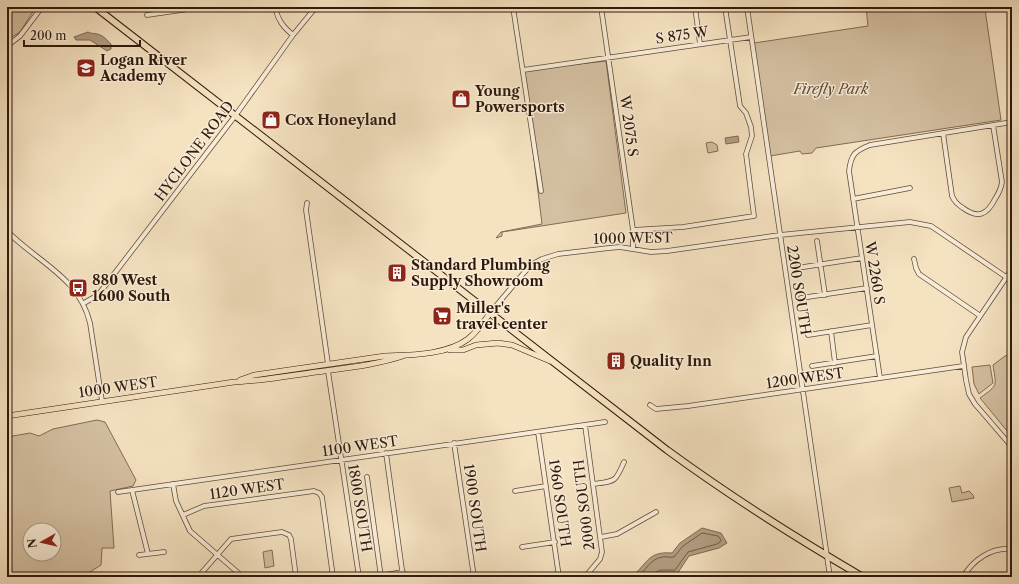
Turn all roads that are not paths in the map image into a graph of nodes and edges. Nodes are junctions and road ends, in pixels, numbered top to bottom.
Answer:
1 (42, 7) edge
2 (95, 7) edge
3 (202, 7) edge
4 (275, 7) edge
5 (316, 7) edge
6 (513, 7) edge
7 (601, 7) edge
8 (695, 7) edge
9 (725, 7) edge
10 (747, 7) edge
11 (1010, 7) edge
12 (147, 15) dead end
13 (1012, 23) edge
14 (293, 35) junction
15 (751, 37) junction
16 (730, 40) junction
17 (700, 44) junction
18 (7, 46) edge
19 (608, 57) junction
20 (522, 70) junction
21 (235, 116) junction
22 (1012, 122) edge
23 (993, 125) junction
24 (943, 133) junction
25 (910, 188) dead end
26 (541, 191) dead end
27 (853, 199) junction
28 (307, 203) dead end
29 (858, 227) junction
30 (632, 230) junction
31 (7, 231) edge
32 (780, 235) junction
33 (817, 241) dead end
34 (632, 249) junction
35 (862, 258) junction
36 (914, 259) dead end
37 (820, 264) junction
38 (797, 268) dead end
39 (1012, 269) edge
40 (1006, 277) junction
41 (1012, 281) edge
42 (867, 288) junction
43 (825, 294) junction
44 (801, 298) dead end
45 (84, 303) junction
46 (490, 313) junction
47 (980, 315) junction
48 (872, 325) junction
49 (831, 331) junction
50 (808, 334) dead end
51 (447, 350) junction
52 (392, 355) junction
53 (406, 355) junction
54 (877, 356) junction
55 (835, 363) junction
56 (328, 364) junction
57 (556, 364) junction
58 (812, 366) dead end
59 (963, 366) junction
60 (328, 371) junction
61 (880, 378) junction
62 (248, 381) junction
63 (234, 382) junction
64 (803, 389) junction
65 (102, 401) junction
66 (650, 405) dead end
67 (7, 416) edge
68 (605, 422) dead end
69 (585, 425) junction
70 (538, 432) junction
71 (454, 443) junction
72 (1012, 447) edge
73 (386, 453) junction
74 (342, 460) junction
75 (624, 462) dead end
76 (367, 478) dead end
77 (173, 484) junction
78 (593, 484) junction
79 (546, 486) junction
80 (132, 490) junction
81 (514, 491) dead end
82 (118, 492) dead end
83 (656, 512) dead end
84 (182, 515) junction
85 (601, 537) junction
86 (555, 542) junction
87 (522, 546) dead end
88 (1012, 549) edge
89 (164, 552) dead end
90 (148, 554) junction
91 (139, 555) dead end
92 (217, 555) junction
93 (828, 556) junction
94 (403, 575) edge
95 (381, 576) edge
96 (198, 577) edge
97 (243, 577) edge
98 (296, 577) edge
99 (333, 577) edge
100 (359, 577) edge
101 (372, 577) edge
102 (474, 577) edge
103 (559, 577) edge
104 (585, 577) edge
105 (830, 577) edge
106 (864, 577) edge
107 (963, 577) edge

1 - 18 street
2 - 21 highway
3 - 12 street
4 - 14 street
5 - 14 street, HYCLONE ROAD
6 - 20 street
7 - 19 street, W 2075 S
8 - 17 street
9 - 16 street
10 - 15 street, 2200 SOUTH
11 - 13 street
14 - 21 street, HYCLONE ROAD
15 - 16 street, S 875 W
15 - 32 street, 2200 SOUTH
16 - 17 street, S 875 W
16 - 30 street
17 - 19 street, S 875 W
19 - 20 street, S 875 W
19 - 30 street, W 2075 S
20 - 26 street
21 - 45 street, HYCLONE ROAD
21 - 46 highway
22 - 23 street
23 - 24 street
23 - 24 street
24 - 27 street, W 2260 S
25 - 27 street
27 - 29 street, W 2260 S
28 - 56 street
29 - 32 street, 1000 WEST
29 - 35 street, W 2260 S
29 - 40 street, 1000 WEST
30 - 34 street, W 2075 S
31 - 45 street
32 - 34 street, 1000 WEST
32 - 64 street, 2200 SOUTH
33 - 37 street
34 - 46 street, 1000 WEST
35 - 37 street
35 - 42 street, W 2260 S
36 - 47 street
37 - 38 street
37 - 43 street
39 - 40 street
40 - 41 street, 1000 WEST
40 - 47 street
42 - 43 street
42 - 48 street, W 2260 S
43 - 44 street
45 - 65 street
46 - 51 main road, 1000 WEST
46 - 57 highway
47 - 59 street
48 - 49 street
48 - 54 street, W 2260 S
49 - 50 street
49 - 55 street
51 - 53 main road, 1000 WEST
51 - 57 main road
52 - 53 main road, 1000 WEST
52 - 56 main road, 1000 WEST
52 - 60 main road
53 - 60 main road, 1000 WEST
54 - 55 street
54 - 61 street, W 2260 S
55 - 58 street
56 - 62 main road
56 - 63 main road, 1000 WEST
57 - 93 highway
59 - 61 street, 1200 WEST
59 - 72 street
60 - 62 main road, 1000 WEST
60 - 74 street, 1800 SOUTH
61 - 64 street, 1200 WEST
62 - 63 main road, 1000 WEST
63 - 65 main road, 1000 WEST
64 - 66 street, 1200 WEST
64 - 93 street, 2200 SOUTH
65 - 67 main road, 1000 WEST
68 - 69 street, 1100 WEST
69 - 70 street, 1100 WEST
69 - 78 street, 2000 SOUTH
70 - 71 street, 1100 WEST
70 - 79 street, 1960 SOUTH
71 - 73 street, 1100 WEST
71 - 102 street, 1900 SOUTH
73 - 74 street, 1100 WEST
73 - 94 street
74 - 77 street, 1100 WEST
74 - 100 street, 1800 SOUTH
75 - 78 street
76 - 95 street
77 - 80 street, 1100 WEST
77 - 84 street
78 - 85 street, 2000 SOUTH
79 - 81 street
79 - 86 street, 1960 SOUTH
80 - 82 street, 1100 WEST
80 - 90 street
83 - 85 street
84 - 92 street
84 - 99 street, 1120 WEST
85 - 104 street, 2000 SOUTH
86 - 87 street
86 - 103 street, 1960 SOUTH
88 - 107 street
89 - 90 street
90 - 91 street
92 - 96 street
92 - 97 street
92 - 98 street
93 - 105 street, 2200 SOUTH
93 - 106 highway
94 - 95 street
95 - 101 street

